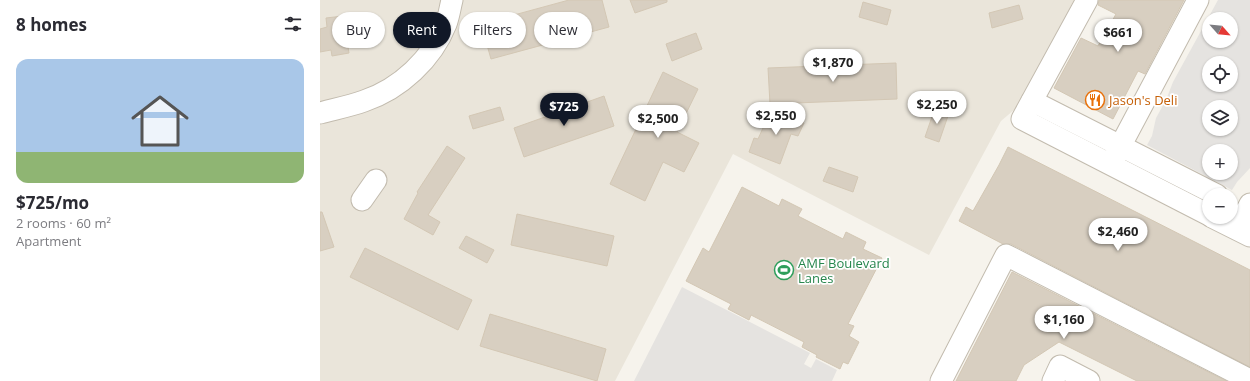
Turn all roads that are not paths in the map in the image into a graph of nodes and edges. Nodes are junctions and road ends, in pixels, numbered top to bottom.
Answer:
1 (452, 0) edge
2 (1086, 0) edge
3 (1198, 0) edge
4 (1032, 101) junction
5 (320, 113) edge
6 (1121, 146) junction
7 (1110, 165) junction
8 (376, 180) dead end
9 (1203, 188) edge
10 (362, 200) dead end
11 (1244, 207) edge
12 (1202, 211) edge
13 (1226, 224) edge
14 (1243, 233) edge
15 (1220, 374) edge
16 (1250, 380) edge
17 (941, 381) edge
18 (1053, 381) edge
19 (1089, 381) edge

1 - 5 street
2 - 4 street
3 - 6 street
4 - 6 street
4 - 7 street
6 - 7 street
6 - 9 street
7 - 12 street
8 - 10 street
11 - 14 street
13 - 14 street
15 - 16 street
15 - 17 street
18 - 19 street

